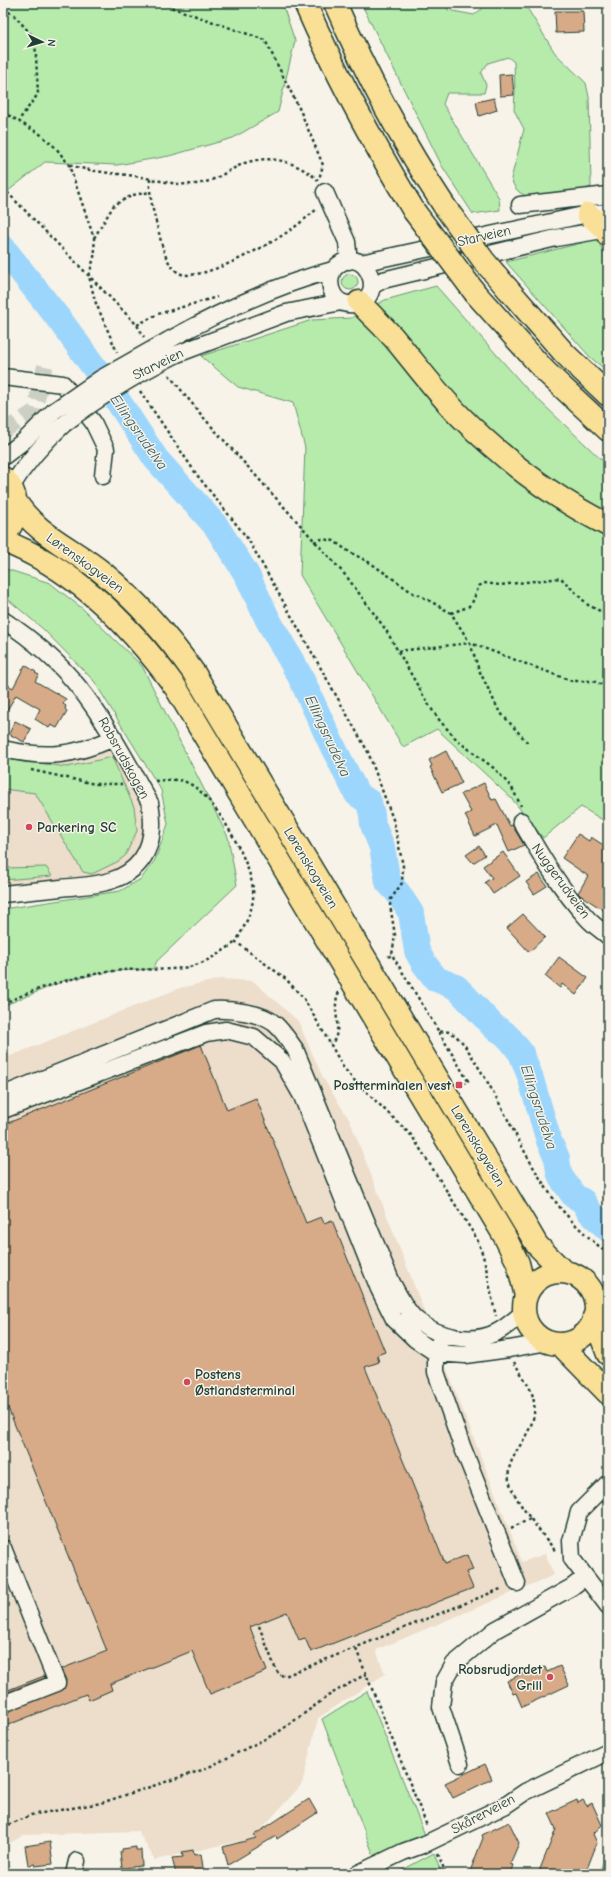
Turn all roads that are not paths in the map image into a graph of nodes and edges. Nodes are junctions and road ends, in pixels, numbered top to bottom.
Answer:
1 (306, 3) edge
2 (335, 3) edge
3 (324, 191) road end
4 (608, 195) edge
5 (520, 205) dead end
6 (603, 224) edge
7 (355, 262) junction
8 (333, 270) junction
9 (372, 286) junction
10 (350, 302) junction
11 (3, 377) edge
12 (608, 395) edge
13 (608, 430) edge
14 (3, 458) edge
15 (103, 476) dead end
16 (10, 489) edge
17 (608, 525) edge
18 (3, 535) edge
19 (3, 541) edge
20 (3, 620) edge
21 (114, 738) junction
22 (4, 751) edge
23 (521, 821) road end
24 (3, 894) edge
25 (608, 936) edge
26 (3, 1095) edge
27 (3, 1110) edge
28 (564, 1272) junction
29 (525, 1304) junction
30 (594, 1318) junction
31 (442, 1334) junction
32 (554, 1343) junction
33 (436, 1353) junction
34 (608, 1354) edge
35 (608, 1394) edge
36 (608, 1483) edge
37 (3, 1548) edge
38 (585, 1577) junction
39 (517, 1582) road end
40 (608, 1606) edge
41 (3, 1704) edge
42 (608, 1752) edge
43 (460, 1764) dead end
44 (357, 1874) edge

1 - 13 highway, bridge
2 - 12 highway, bridge
3 - 7 street
4 - 5 street
6 - 7 street, Starveien
6 - 9 street, Starveien
7 - 8 street, Starveien
7 - 9 street
8 - 10 street
8 - 14 street, Starveien, bridge
9 - 10 street
10 - 16 street, Starveien, bridge
10 - 17 highway
11 - 15 street
16 - 18 highway
16 - 28 highway, Lørenskogveien
19 - 29 highway, Lørenskogveien
20 - 21 street, Robsrudskogen
21 - 22 street
21 - 24 street, Robsrudskogen, bridge
23 - 25 street, Nuggerudveien
26 - 31 street
27 - 33 street
28 - 29 highway
28 - 30 highway
29 - 31 street
29 - 32 highway
30 - 32 highway
30 - 34 highway
31 - 33 street
32 - 33 street
32 - 35 highway
33 - 39 street
36 - 38 street
37 - 41 street
38 - 40 street
38 - 43 street
42 - 44 street, Skårerveien

